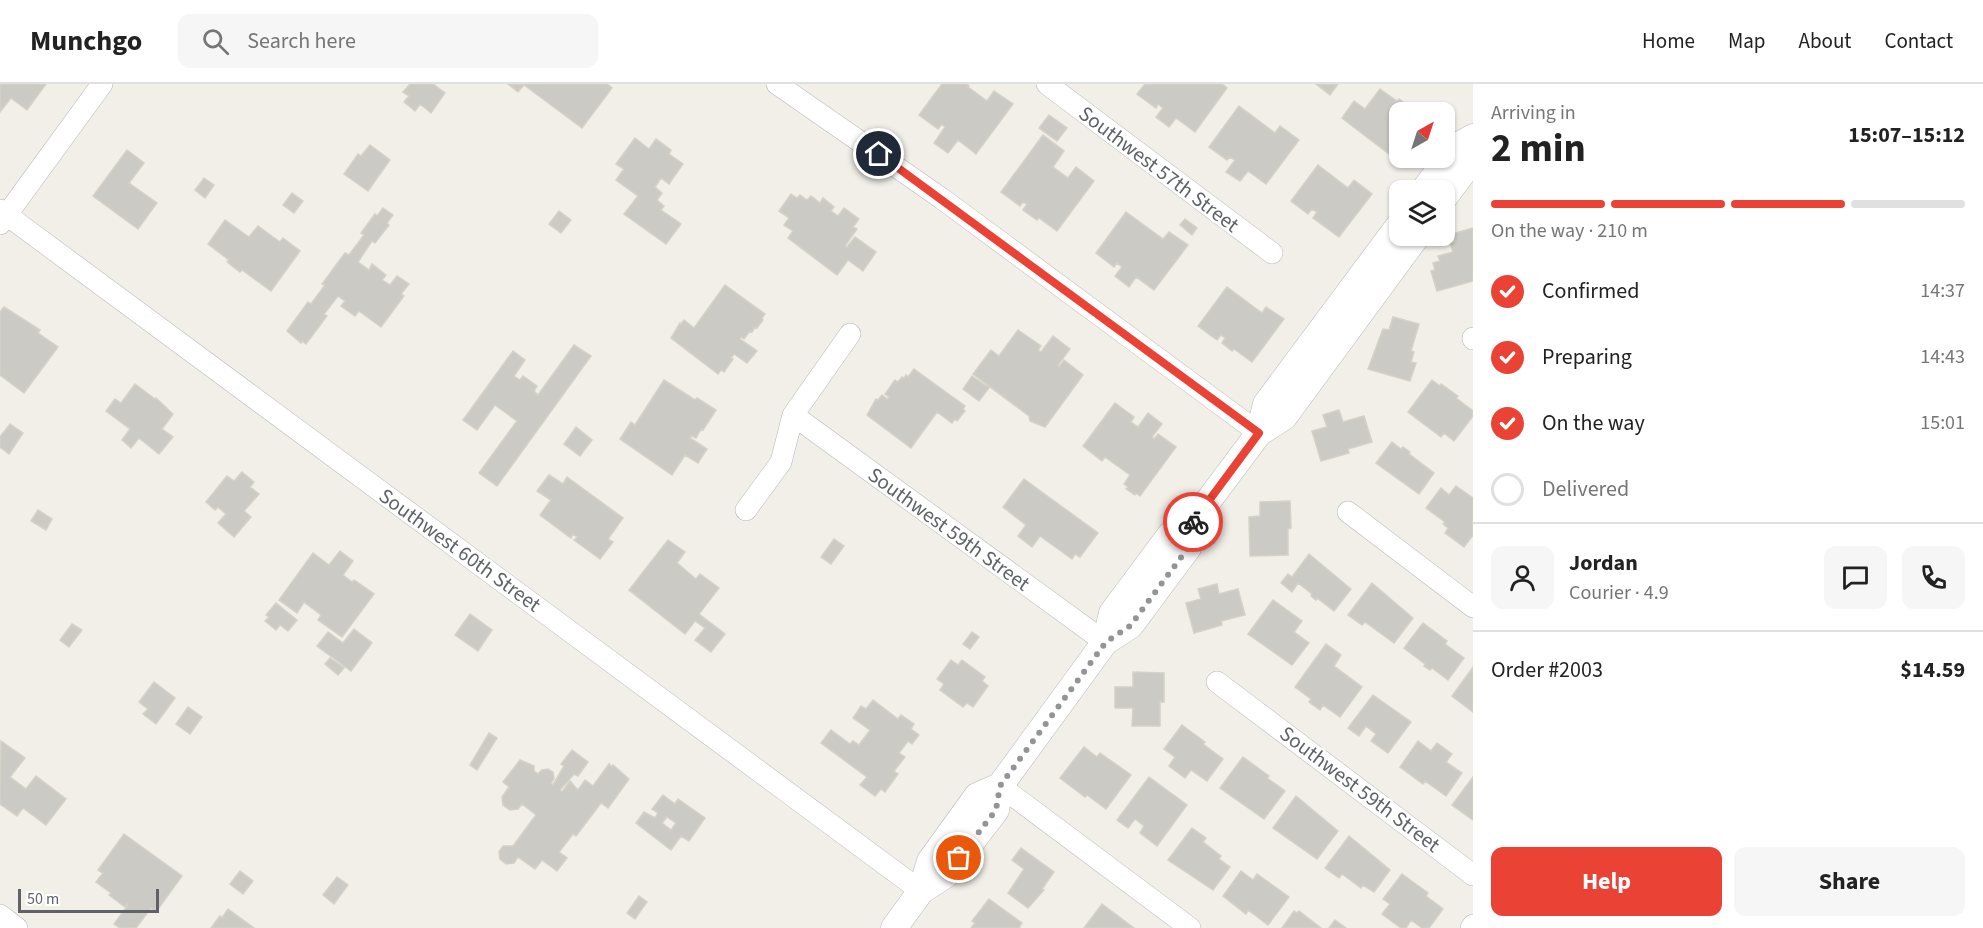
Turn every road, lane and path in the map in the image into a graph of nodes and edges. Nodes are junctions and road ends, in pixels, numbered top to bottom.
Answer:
1 (102, 84) edge
2 (777, 84) edge
3 (1047, 84) edge
4 (1473, 137) edge
5 (1473, 159) edge
6 (1432, 180) edge
7 (1455, 183) edge
8 (2, 216) edge
9 (1389, 239) edge
10 (1410, 246) edge
11 (1272, 254) dead end
12 (850, 334) dead end
13 (793, 415) junction
14 (1259, 433) junction
15 (746, 510) dead end
16 (1348, 512) dead end
17 (1473, 607) edge
18 (1106, 642) junction
19 (1217, 682) dead end
20 (1000, 786) junction
21 (1473, 875) edge
22 (921, 891) junction
23 (0, 915) edge
24 (17, 928) edge
25 (894, 928) edge
26 (1190, 928) edge

1 - 8 street
2 - 14 street
3 - 11 street, Southwest 57th Street
4 - 6 street
5 - 7 street
8 - 22 street, Southwest 60th Street
9 - 14 street
10 - 14 street
12 - 13 street
13 - 15 street
13 - 18 street, Southwest 59th Street
14 - 18 street
16 - 17 street
18 - 20 street
19 - 21 street, Southwest 59th Street
20 - 22 street
20 - 26 street
22 - 25 street
23 - 24 street

